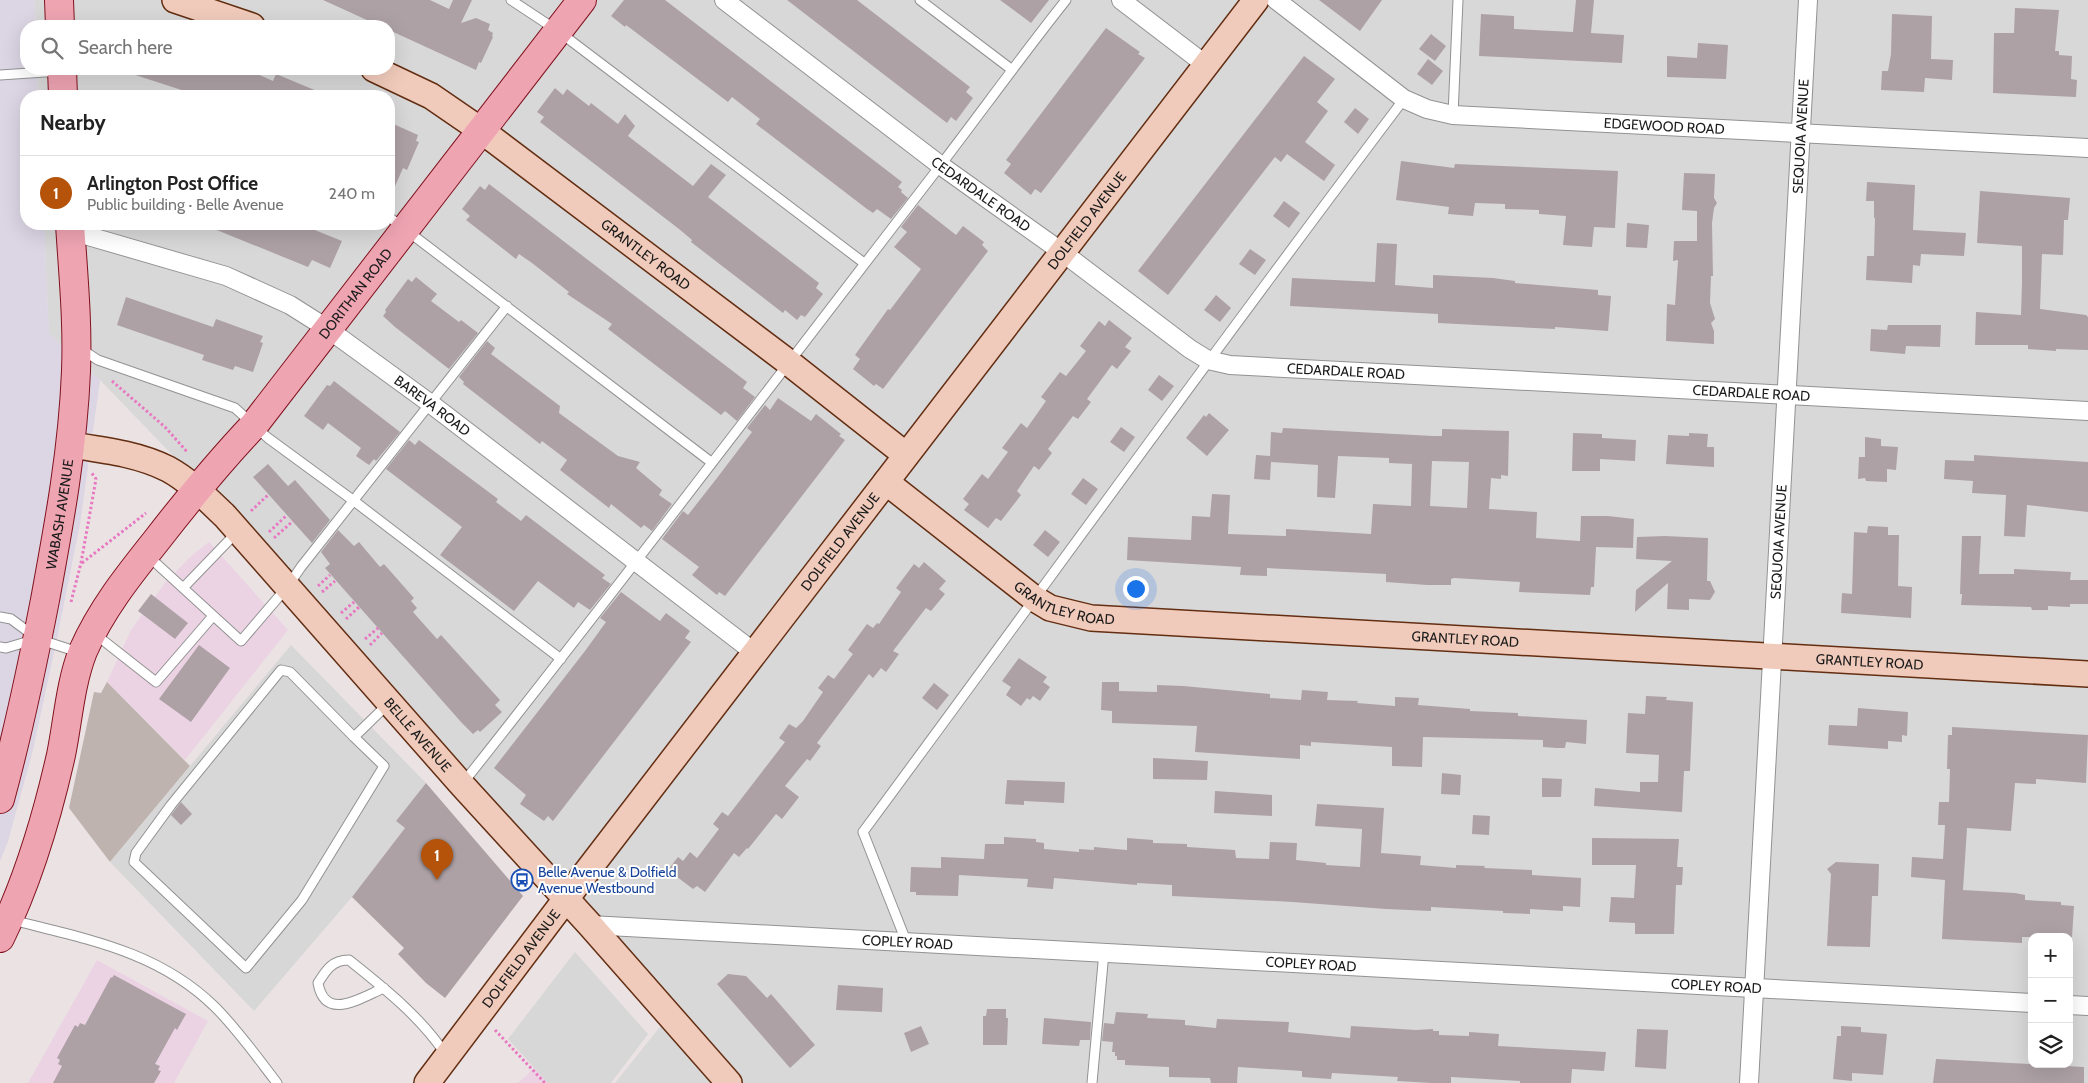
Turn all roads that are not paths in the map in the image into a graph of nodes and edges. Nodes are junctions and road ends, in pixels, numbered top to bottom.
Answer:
1 (60, 0) edge
2 (175, 0) edge
3 (511, 0) edge
4 (582, 0) edge
5 (724, 0) edge
6 (920, 0) edge
7 (1066, 0) edge
8 (1121, 0) edge
9 (1256, 0) edge
10 (1276, 0) edge
11 (1458, 0) edge
12 (1808, 0) edge
13 (60, 20) edge
14 (234, 20) edge
15 (558, 31) junction
16 (1206, 65) junction
17 (1011, 69) junction
18 (0, 75) edge
19 (387, 75) edge
20 (64, 85) edge
21 (1404, 99) junction
22 (1453, 115) junction
23 (482, 131) junction
24 (1801, 132) junction
25 (2088, 148) edge
26 (940, 165) junction
27 (397, 223) edge
28 (70, 230) edge
29 (80, 230) edge
30 (392, 230) edge
31 (1062, 252) junction
32 (864, 263) junction
33 (506, 306) junction
34 (328, 329) junction
35 (76, 346) junction
36 (1208, 360) junction
37 (788, 362) junction
38 (1788, 395) junction
39 (431, 404) junction
40 (2088, 411) edge
41 (254, 425) junction
42 (71, 444) junction
43 (906, 455) junction
44 (711, 462) junction
45 (886, 482) junction
46 (196, 489) junction
47 (354, 501) junction
48 (244, 521) junction
49 (146, 553) junction
50 (636, 562) junction
51 (288, 586) junction
52 (183, 588) junction
53 (1036, 599) junction
54 (213, 616) junction
55 (0, 617) edge
56 (38, 639) junction
57 (87, 643) junction
58 (0, 647) edge
59 (755, 653) junction
60 (1773, 656) junction
61 (560, 659) junction
62 (2088, 674) edge
63 (390, 702) junction
64 (354, 737) junction
65 (462, 785) junction
66 (0, 799) edge
67 (566, 898) junction
68 (590, 925) junction
69 (5, 929) edge
70 (906, 942) junction
71 (1104, 952) junction
72 (1754, 987) junction
73 (384, 988) junction
74 (2028, 1003) edge
75 (2073, 1005) edge
76 (2088, 1006) edge
77 (447, 1056) junction
78 (277, 1083) edge
79 (427, 1083) edge
80 (729, 1083) edge
81 (1092, 1083) edge
82 (1749, 1083) edge

1 - 13 main road
2 - 14 street
3 - 15 lane
4 - 15 main road, DORITHAN ROAD
5 - 26 street, CEDARDALE ROAD
6 - 17 lane
7 - 17 lane
8 - 16 street
9 - 16 street, DOLFIELD AVENUE
10 - 21 street, EDGEWOOD ROAD
11 - 22 lane
12 - 24 street, SEQUOIA AVENUE
15 - 23 main road, DORITHAN ROAD
15 - 32 lane
16 - 31 street, DOLFIELD AVENUE
17 - 26 lane
18 - 20 lane
19 - 23 street, GRANTLEY ROAD
21 - 22 street, EDGEWOOD ROAD
21 - 36 lane
22 - 24 street, EDGEWOOD ROAD
23 - 27 main road, DORITHAN ROAD
23 - 37 street, GRANTLEY ROAD
24 - 25 street, EDGEWOOD ROAD
24 - 38 street, SEQUOIA AVENUE
26 - 31 street, CEDARDALE ROAD
26 - 32 lane
27 - 33 lane
28 - 35 main road, WABASH AVENUE
29 - 34 street, BAREVA ROAD
30 - 34 main road, DORITHAN ROAD
31 - 36 street, CEDARDALE ROAD
31 - 43 street, DOLFIELD AVENUE
32 - 37 lane
33 - 39 lane
33 - 44 lane
34 - 39 street, BAREVA ROAD
34 - 41 main road, DORITHAN ROAD
35 - 41 lane
35 - 42 main road, WABASH AVENUE
36 - 38 street, CEDARDALE ROAD
36 - 53 lane
37 - 43 street, GRANTLEY ROAD
37 - 44 lane
38 - 40 street, CEDARDALE ROAD
38 - 60 street, SEQUOIA AVENUE
39 - 47 lane
39 - 50 street, BAREVA ROAD
41 - 46 main road, DORITHAN ROAD
41 - 47 lane
42 - 46 street, BELLE AVENUE
42 - 56 main road, WABASH AVENUE
43 - 45 street, DOLFIELD AVENUE
44 - 50 lane
45 - 53 street, GRANTLEY ROAD
45 - 59 street, DOLFIELD AVENUE
46 - 48 street, BELLE AVENUE
46 - 49 main road
47 - 51 lane
47 - 61 lane
48 - 51 street, BELLE AVENUE
48 - 52 lane
49 - 52 lane
49 - 57 main road
50 - 59 street, BAREVA ROAD
50 - 61 lane
51 - 54 lane
51 - 63 street, BELLE AVENUE
52 - 54 lane
53 - 60 street, GRANTLEY ROAD
53 - 70 lane
54 - 57 lane
55 - 56 lane
56 - 57 lane
56 - 58 lane
56 - 66 main road, WABASH AVENUE
57 - 69 main road
59 - 67 street, DOLFIELD AVENUE
60 - 62 street, GRANTLEY ROAD
60 - 72 street, SEQUOIA AVENUE
61 - 65 lane
63 - 64 lane
63 - 65 street, BELLE AVENUE
64 - 64 lane
65 - 67 street, BELLE AVENUE
67 - 68 street, BELLE AVENUE
67 - 77 street, DOLFIELD AVENUE
68 - 70 street, COPLEY ROAD
68 - 80 street, BELLE AVENUE
69 - 78 lane
70 - 71 street, COPLEY ROAD
71 - 72 street, COPLEY ROAD
71 - 81 lane
72 - 74 street, COPLEY ROAD
72 - 82 street, SEQUOIA AVENUE
73 - 73 lane
73 - 77 lane
75 - 76 street
77 - 79 street, DOLFIELD AVENUE

